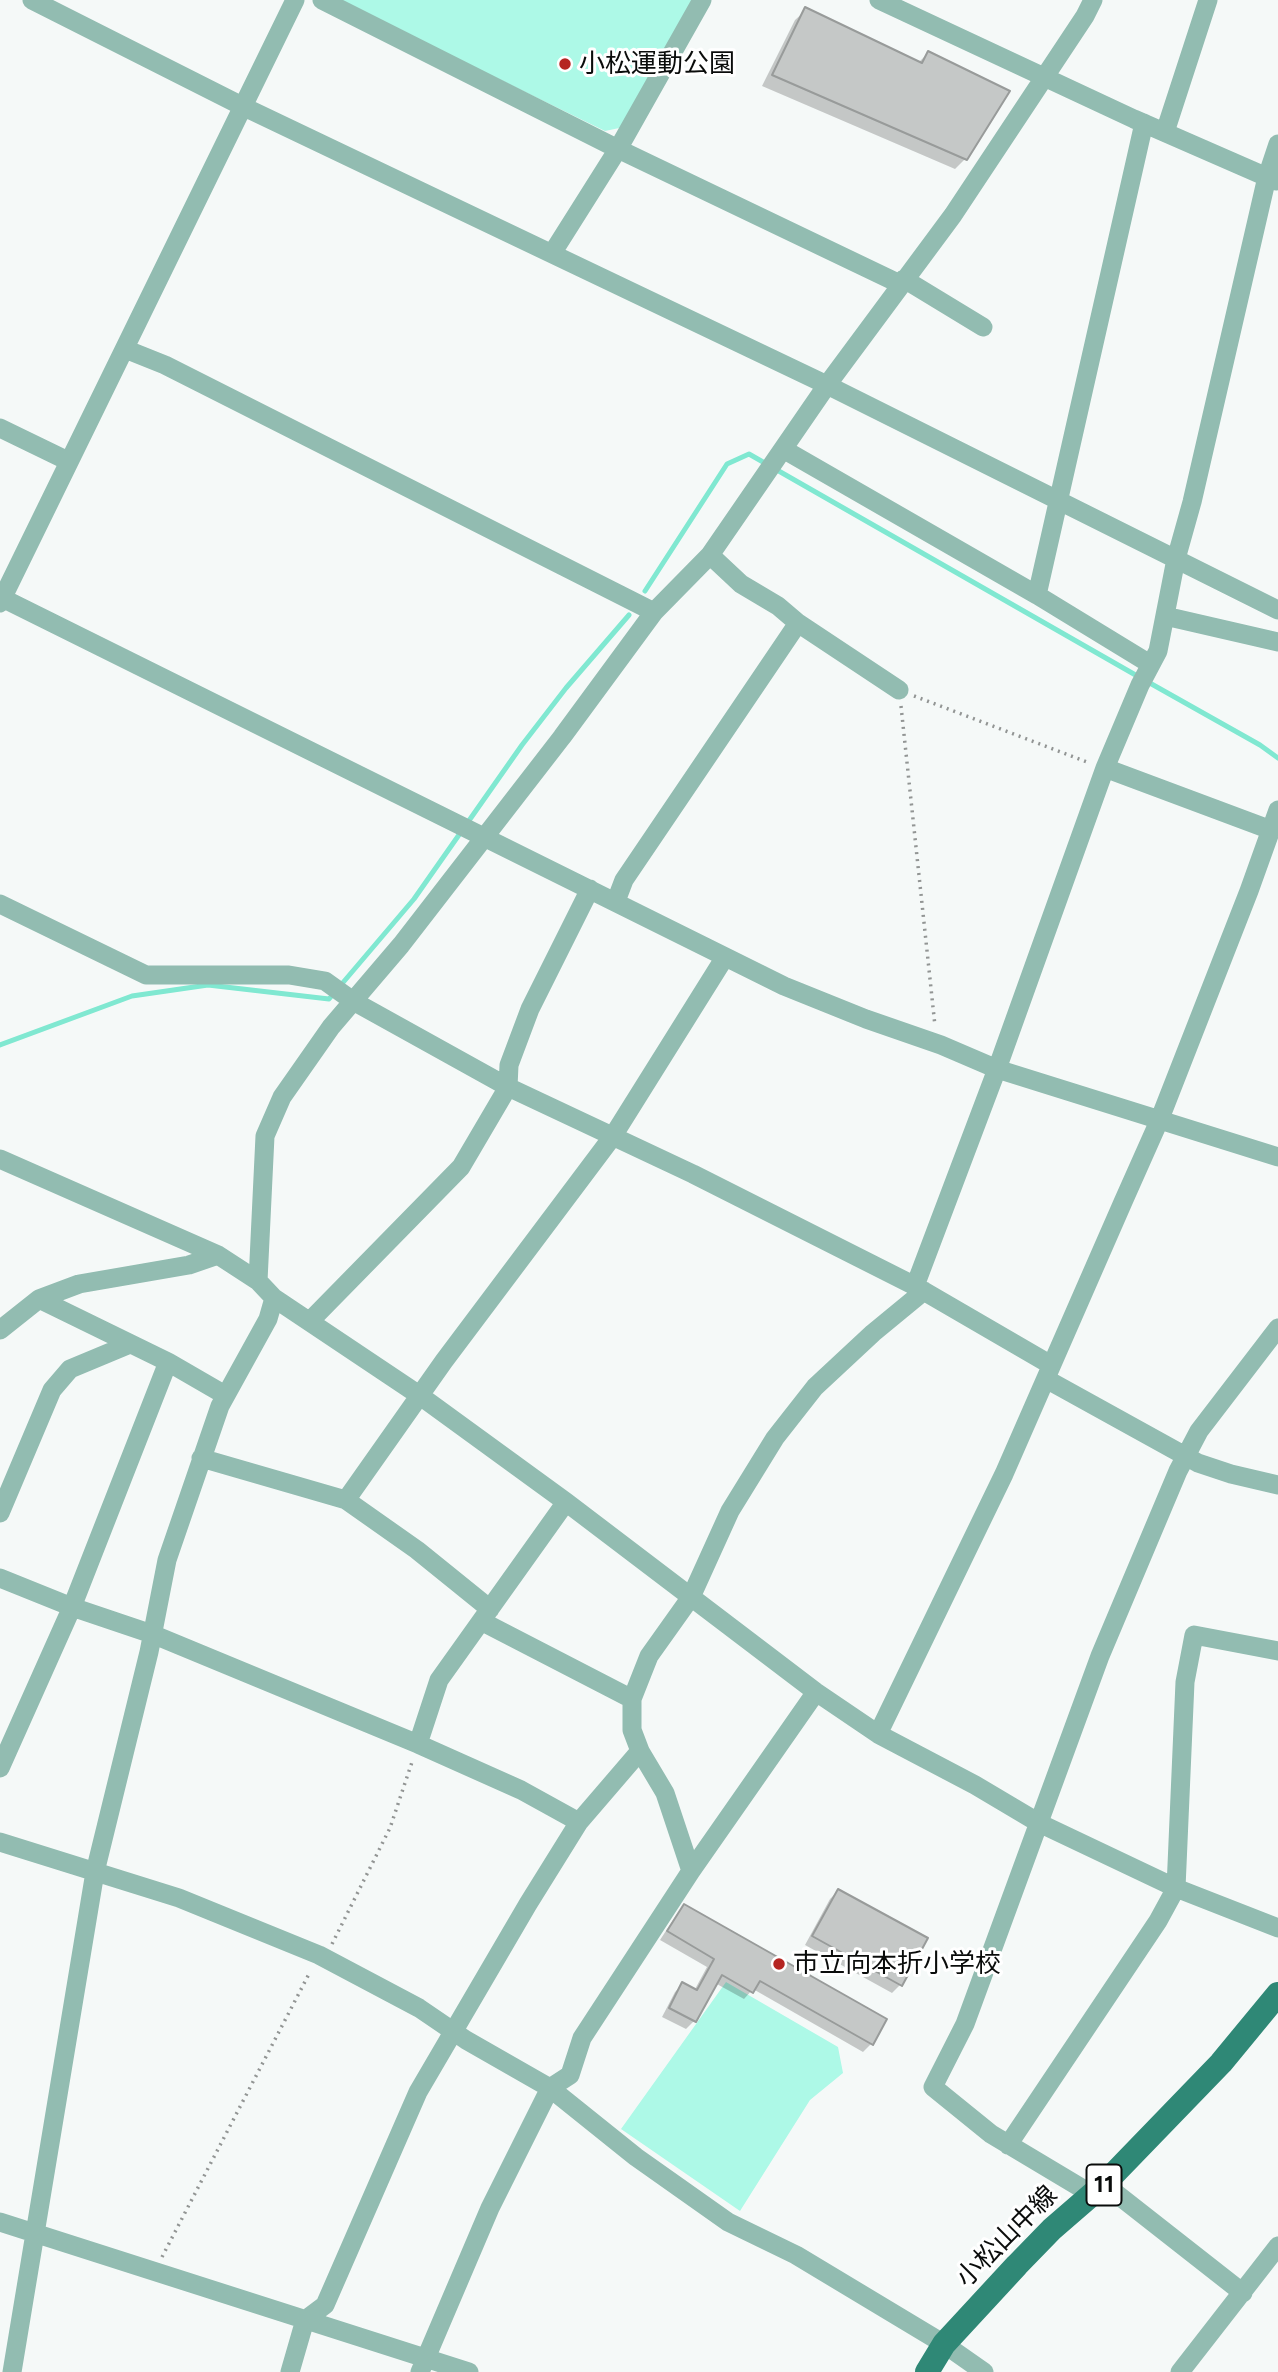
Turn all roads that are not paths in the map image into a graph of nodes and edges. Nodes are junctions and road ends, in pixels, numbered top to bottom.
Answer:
1 (32, 0) edge
2 (295, 0) edge
3 (321, 0) edge
4 (702, 0) edge
5 (879, 0) edge
6 (1093, 0) edge
7 (1208, 0) edge
8 (1043, 77) junction
9 (242, 106) junction
10 (1144, 123) junction
11 (1165, 132) junction
12 (1278, 144) edge
13 (618, 149) junction
14 (1273, 179) edge
15 (553, 253) junction
16 (902, 282) junction
17 (983, 327) dead end
18 (125, 349) junction
19 (827, 385) junction
20 (0, 428) edge
21 (780, 452) junction
22 (68, 461) junction
23 (1058, 500) junction
24 (709, 555) junction
25 (1176, 559) junction
26 (1037, 595) junction
27 (1, 599) edge
28 (1278, 610) edge
29 (654, 612) junction
30 (1164, 616) junction
31 (798, 623) junction
32 (1278, 642) edge
33 (1146, 673) junction
34 (899, 691) road end
35 (1105, 768) junction
36 (1278, 810) edge
37 (1271, 830) junction
38 (479, 835) junction
39 (590, 889) junction
40 (616, 901) junction
41 (0, 904) edge
42 (725, 957) junction
43 (350, 997) junction
44 (997, 1069) junction
45 (508, 1087) junction
46 (1158, 1121) junction
47 (613, 1136) junction
48 (1278, 1157) edge
49 (0, 1158) edge
50 (218, 1255) junction
51 (258, 1282) junction
52 (919, 1288) junction
53 (274, 1298) junction
54 (39, 1299) junction
55 (311, 1320) junction
56 (1278, 1328) edge
57 (0, 1330) edge
58 (130, 1344) junction
59 (168, 1362) junction
60 (1049, 1372) junction
61 (225, 1395) junction
62 (419, 1395) junction
63 (1186, 1456) junction
64 (201, 1458) junction
65 (1278, 1485) edge
66 (346, 1500) junction
67 (566, 1502) junction
68 (0, 1513) edge
69 (0, 1578) edge
70 (691, 1597) junction
71 (72, 1607) junction
72 (486, 1615) junction
73 (152, 1634) junction
74 (1278, 1651) edge
75 (816, 1692) junction
76 (632, 1699) junction
77 (878, 1734) junction
78 (418, 1744) junction
79 (640, 1751) junction
80 (0, 1768) edge
81 (579, 1822) junction
82 (1039, 1823) junction
83 (0, 1842) edge
84 (691, 1871) junction
85 (95, 1872) junction
86 (1176, 1888) junction
87 (1278, 1928) edge
88 (1278, 1994) edge
89 (454, 2031) junction
90 (550, 2088) junction
91 (1008, 2145) junction
92 (1099, 2189) junction
93 (0, 2222) edge
94 (36, 2233) junction
95 (1278, 2246) edge
96 (1243, 2293) junction
97 (305, 2320) junction
98 (944, 2344) junction
99 (422, 2365) edge
100 (12, 2372) edge
101 (290, 2372) edge
102 (469, 2372) edge
103 (927, 2372) edge
104 (984, 2372) edge
105 (1180, 2372) edge

1 - 9 street
2 - 9 street
3 - 13 street
4 - 13 street
5 - 8 street
6 - 8 street
7 - 11 street
8 - 10 street
8 - 16 street
9 - 15 street
9 - 18 street
10 - 11 street
10 - 23 street
11 - 14 street
12 - 14 street
13 - 15 street
13 - 16 street
14 - 25 street
15 - 19 street
16 - 17 street
16 - 19 street
18 - 22 street
18 - 29 street
19 - 21 street
19 - 23 street
20 - 22 street
21 - 24 street
21 - 26 street
22 - 27 street
23 - 25 street
23 - 26 street
24 - 29 street
24 - 31 street
25 - 28 street
25 - 30 street
26 - 33 street
27 - 38 street
29 - 38 street
30 - 32 street
30 - 33 street
31 - 34 street
31 - 40 street
33 - 35 street
35 - 37 street
35 - 44 street
36 - 37 street
37 - 46 street
38 - 39 street
38 - 43 street
39 - 40 street
39 - 45 street
40 - 42 street
41 - 43 street
42 - 44 street
42 - 47 street
43 - 45 street
43 - 51 street
44 - 46 street
44 - 52 street
45 - 47 street
45 - 55 street
46 - 48 street
46 - 60 street
47 - 52 street
47 - 62 street
49 - 50 street
50 - 51 street
50 - 54 street
51 - 53 street
52 - 60 street
52 - 70 street
53 - 55 street
53 - 61 street
54 - 57 street
54 - 58 street
55 - 62 street
56 - 63 street
58 - 59 street
58 - 68 street
59 - 61 street
59 - 71 street
60 - 63 street
60 - 77 street
61 - 64 street
62 - 66 street
62 - 67 street
63 - 65 street
63 - 82 street
64 - 66 street
64 - 73 street
66 - 72 street
67 - 70 street
67 - 72 street
69 - 71 street
70 - 75 street
70 - 76 street
71 - 73 street
71 - 80 street
72 - 76 street
72 - 78 street
73 - 78 street
73 - 85 street
74 - 86 street
75 - 77 street
75 - 84 street
76 - 79 street
77 - 82 street
78 - 81 street
79 - 81 street
79 - 84 street
81 - 89 street
82 - 86 street
82 - 91 street
83 - 85 street
84 - 90 street
85 - 89 street
85 - 94 street
86 - 87 street
86 - 91 street
88 - 92 main road, 小松山中線 / 11
89 - 90 street
89 - 97 street
90 - 98 street
90 - 99 street
91 - 92 street
92 - 96 street
92 - 98 main road, 小松山中線 / 11
93 - 94 street
94 - 97 street
94 - 100 street
95 - 96 street
96 - 105 street
97 - 99 street
97 - 101 street
98 - 103 main road, 小松山中線 / 11
98 - 104 street
99 - 102 street

